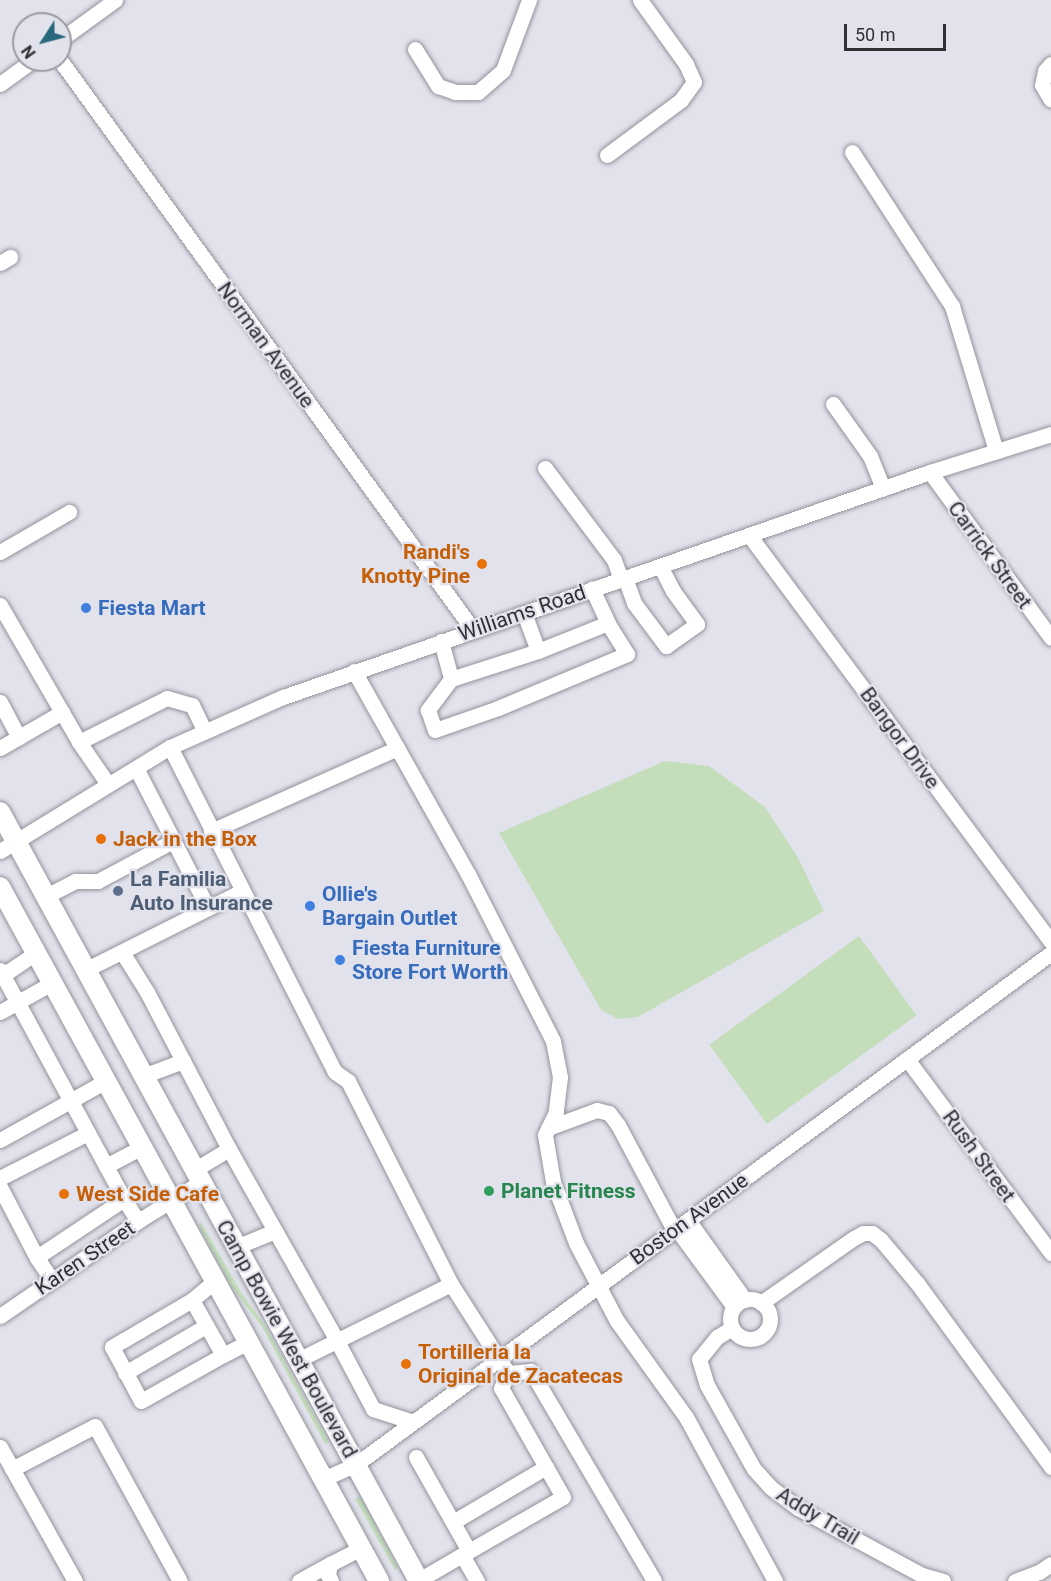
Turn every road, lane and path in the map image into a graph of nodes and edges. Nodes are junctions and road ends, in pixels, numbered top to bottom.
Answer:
1 (115, 0) edge
2 (529, 0) edge
3 (640, 0) edge
4 (72, 31) edge
5 (415, 49) dead end
6 (1051, 64) edge
7 (16, 72) edge
8 (69, 72) edge
9 (0, 84) edge
10 (1051, 100) edge
11 (852, 152) dead end
12 (607, 155) dead end
13 (833, 404) dead end
14 (1051, 434) edge
15 (996, 451) junction
16 (545, 468) dead end
17 (930, 472) junction
18 (883, 488) junction
19 (69, 512) dead end
20 (749, 535) junction
21 (0, 552) edge
22 (660, 566) junction
23 (623, 578) junction
24 (592, 589) junction
25 (0, 605) edge
26 (524, 613) junction
27 (608, 623) junction
28 (472, 630) junction
29 (1051, 638) edge
30 (441, 641) junction
31 (538, 651) junction
32 (354, 671) junction
33 (451, 679) junction
34 (0, 702) edge
35 (62, 712) junction
36 (204, 730) junction
37 (19, 737) junction
38 (79, 742) junction
39 (170, 747) junction
40 (0, 748) edge
41 (398, 748) junction
42 (136, 768) junction
43 (108, 784) junction
44 (0, 812) edge
45 (211, 831) junction
46 (173, 841) junction
47 (8, 846) edge
48 (0, 887) edge
49 (242, 891) junction
50 (46, 896) junction
51 (5, 908) edge
52 (208, 908) junction
53 (1051, 942) edge
54 (122, 952) junction
55 (36, 953) junction
56 (1051, 953) edge
57 (85, 970) junction
58 (1, 972) edge
59 (52, 983) junction
60 (18, 1002) junction
61 (0, 1012) edge
62 (907, 1059) junction
63 (183, 1061) junction
64 (143, 1076) junction
65 (106, 1081) junction
66 (69, 1099) junction
67 (548, 1128) junction
68 (88, 1133) junction
69 (0, 1140) edge
70 (142, 1147) junction
71 (229, 1149) junction
72 (106, 1166) junction
73 (198, 1176) junction
74 (0, 1178) edge
75 (0, 1187) edge
76 (124, 1199) junction
77 (171, 1200) junction
78 (138, 1221) junction
79 (679, 1226) junction
80 (275, 1231) junction
81 (236, 1247) junction
82 (1051, 1253) edge
83 (37, 1257) junction
84 (52, 1280) junction
85 (215, 1281) junction
86 (451, 1284) junction
87 (598, 1286) junction
88 (192, 1300) junction
89 (761, 1303) junction
90 (740, 1304) junction
91 (0, 1316) edge
92 (206, 1326) junction
93 (732, 1328) junction
94 (337, 1341) junction
95 (248, 1342) junction
96 (223, 1355) junction
97 (298, 1360) junction
98 (497, 1360) junction
99 (125, 1373) junction
100 (508, 1373) junction
101 (413, 1422) junction
102 (0, 1447) edge
103 (416, 1457) dead end
104 (355, 1465) junction
105 (546, 1467) junction
106 (1051, 1467) edge
107 (12, 1469) junction
108 (323, 1479) junction
109 (453, 1522) junction
110 (361, 1548) junction
111 (465, 1553) junction
112 (330, 1564) junction
113 (1051, 1564) edge
114 (419, 1580) edge
115 (75, 1581) edge
116 (180, 1581) edge
117 (299, 1581) edge
118 (332, 1581) edge
119 (379, 1581) edge
120 (477, 1581) edge
121 (654, 1581) edge
122 (775, 1581) edge
123 (943, 1581) edge
124 (1015, 1581) edge

1 - 4 street
2 - 5 street
3 - 12 street
6 - 10 street
7 - 9 street
8 - 28 street, Norman Avenue
11 - 15 street
13 - 18 street
14 - 15 street, Williams Road
15 - 17 street, Williams Road
16 - 23 street
17 - 18 street, Williams Road
17 - 29 street, Carrick Street
18 - 20 street, Williams Road
19 - 21 street
20 - 22 street, Williams Road
20 - 53 street, Bangor Drive
22 - 23 street, Williams Road
22 - 23 street
23 - 24 street, Williams Road
24 - 26 street, Williams Road
24 - 27 street
25 - 35 street
26 - 28 street, Williams Road
26 - 31 street
27 - 31 street
27 - 33 street
28 - 30 street, Williams Road
30 - 32 street, Williams Road
30 - 33 street
31 - 33 street
32 - 36 street, Williams Road
32 - 41 street
34 - 37 street
35 - 37 street
35 - 38 street
36 - 38 street
36 - 39 street, Williams Road
37 - 40 street
38 - 43 street
39 - 42 street, Williams Road
39 - 45 street
41 - 45 street
41 - 67 street
42 - 43 street, Williams Road
42 - 46 street
43 - 47 street, Williams Road
44 - 47 main road, Camp Bowie West Boulevard
45 - 49 street
46 - 50 street
46 - 52 street
47 - 50 main road, Camp Bowie West Boulevard
48 - 51 main road, Camp Bowie West Boulevard
49 - 52 street
49 - 86 street
50 - 57 main road, Camp Bowie West Boulevard
51 - 55 main road, Camp Bowie West Boulevard
52 - 54 street
54 - 57 street
54 - 63 street
55 - 58 street
55 - 59 main road, Camp Bowie West Boulevard
56 - 62 street, Boston Avenue
57 - 64 main road, Camp Bowie West Boulevard
58 - 60 street
59 - 60 street
59 - 65 main road, Camp Bowie West Boulevard
60 - 61 street
60 - 66 street
62 - 79 street, Boston Avenue
62 - 82 street, Rush Street
63 - 64 street
63 - 71 street
64 - 73 main road, Camp Bowie West Boulevard
65 - 66 street
65 - 70 main road, Camp Bowie West Boulevard
66 - 68 street
66 - 69 street
67 - 79 street
67 - 87 street
68 - 72 street
68 - 74 street
70 - 72 street
70 - 77 main road, Camp Bowie West Boulevard
71 - 73 street, Karen Street
71 - 80 street
72 - 76 street
73 - 77 street, Karen Street
73 - 81 main road, Camp Bowie West Boulevard
75 - 83 street
76 - 78 street
76 - 83 street
77 - 78 street, Karen Street
77 - 85 main road, Camp Bowie West Boulevard
78 - 84 street, Karen Street
79 - 87 street, Boston Avenue
79 - 90 street
80 - 81 street
80 - 94 street
81 - 97 main road, Camp Bowie West Boulevard
83 - 84 street
84 - 91 street, Karen Street
85 - 88 street
85 - 95 main road, Camp Bowie West Boulevard
86 - 94 street
86 - 98 street
87 - 98 street, Boston Avenue
87 - 122 street
88 - 92 street
88 - 99 street
89 - 90 street
89 - 93 street
89 - 106 street
90 - 93 street
92 - 96 street
92 - 99 street
93 - 123 street, Addy Trail
94 - 97 street
94 - 101 street
95 - 96 street
95 - 108 main road, Camp Bowie West Boulevard
96 - 99 street
97 - 104 main road, Camp Bowie West Boulevard
98 - 100 street
98 - 101 street, Boston Avenue
100 - 105 street
100 - 121 street
101 - 104 street, Boston Avenue
102 - 107 street
103 - 109 street
104 - 108 street, Boston Avenue
104 - 114 main road, Camp Bowie West Boulevard
105 - 109 street
105 - 111 street
107 - 115 street
107 - 116 street
108 - 110 main road, Camp Bowie West Boulevard
109 - 111 street
110 - 112 street
110 - 119 main road, Camp Bowie West Boulevard
111 - 114 street
111 - 120 street
112 - 117 street
112 - 118 street
113 - 124 street

